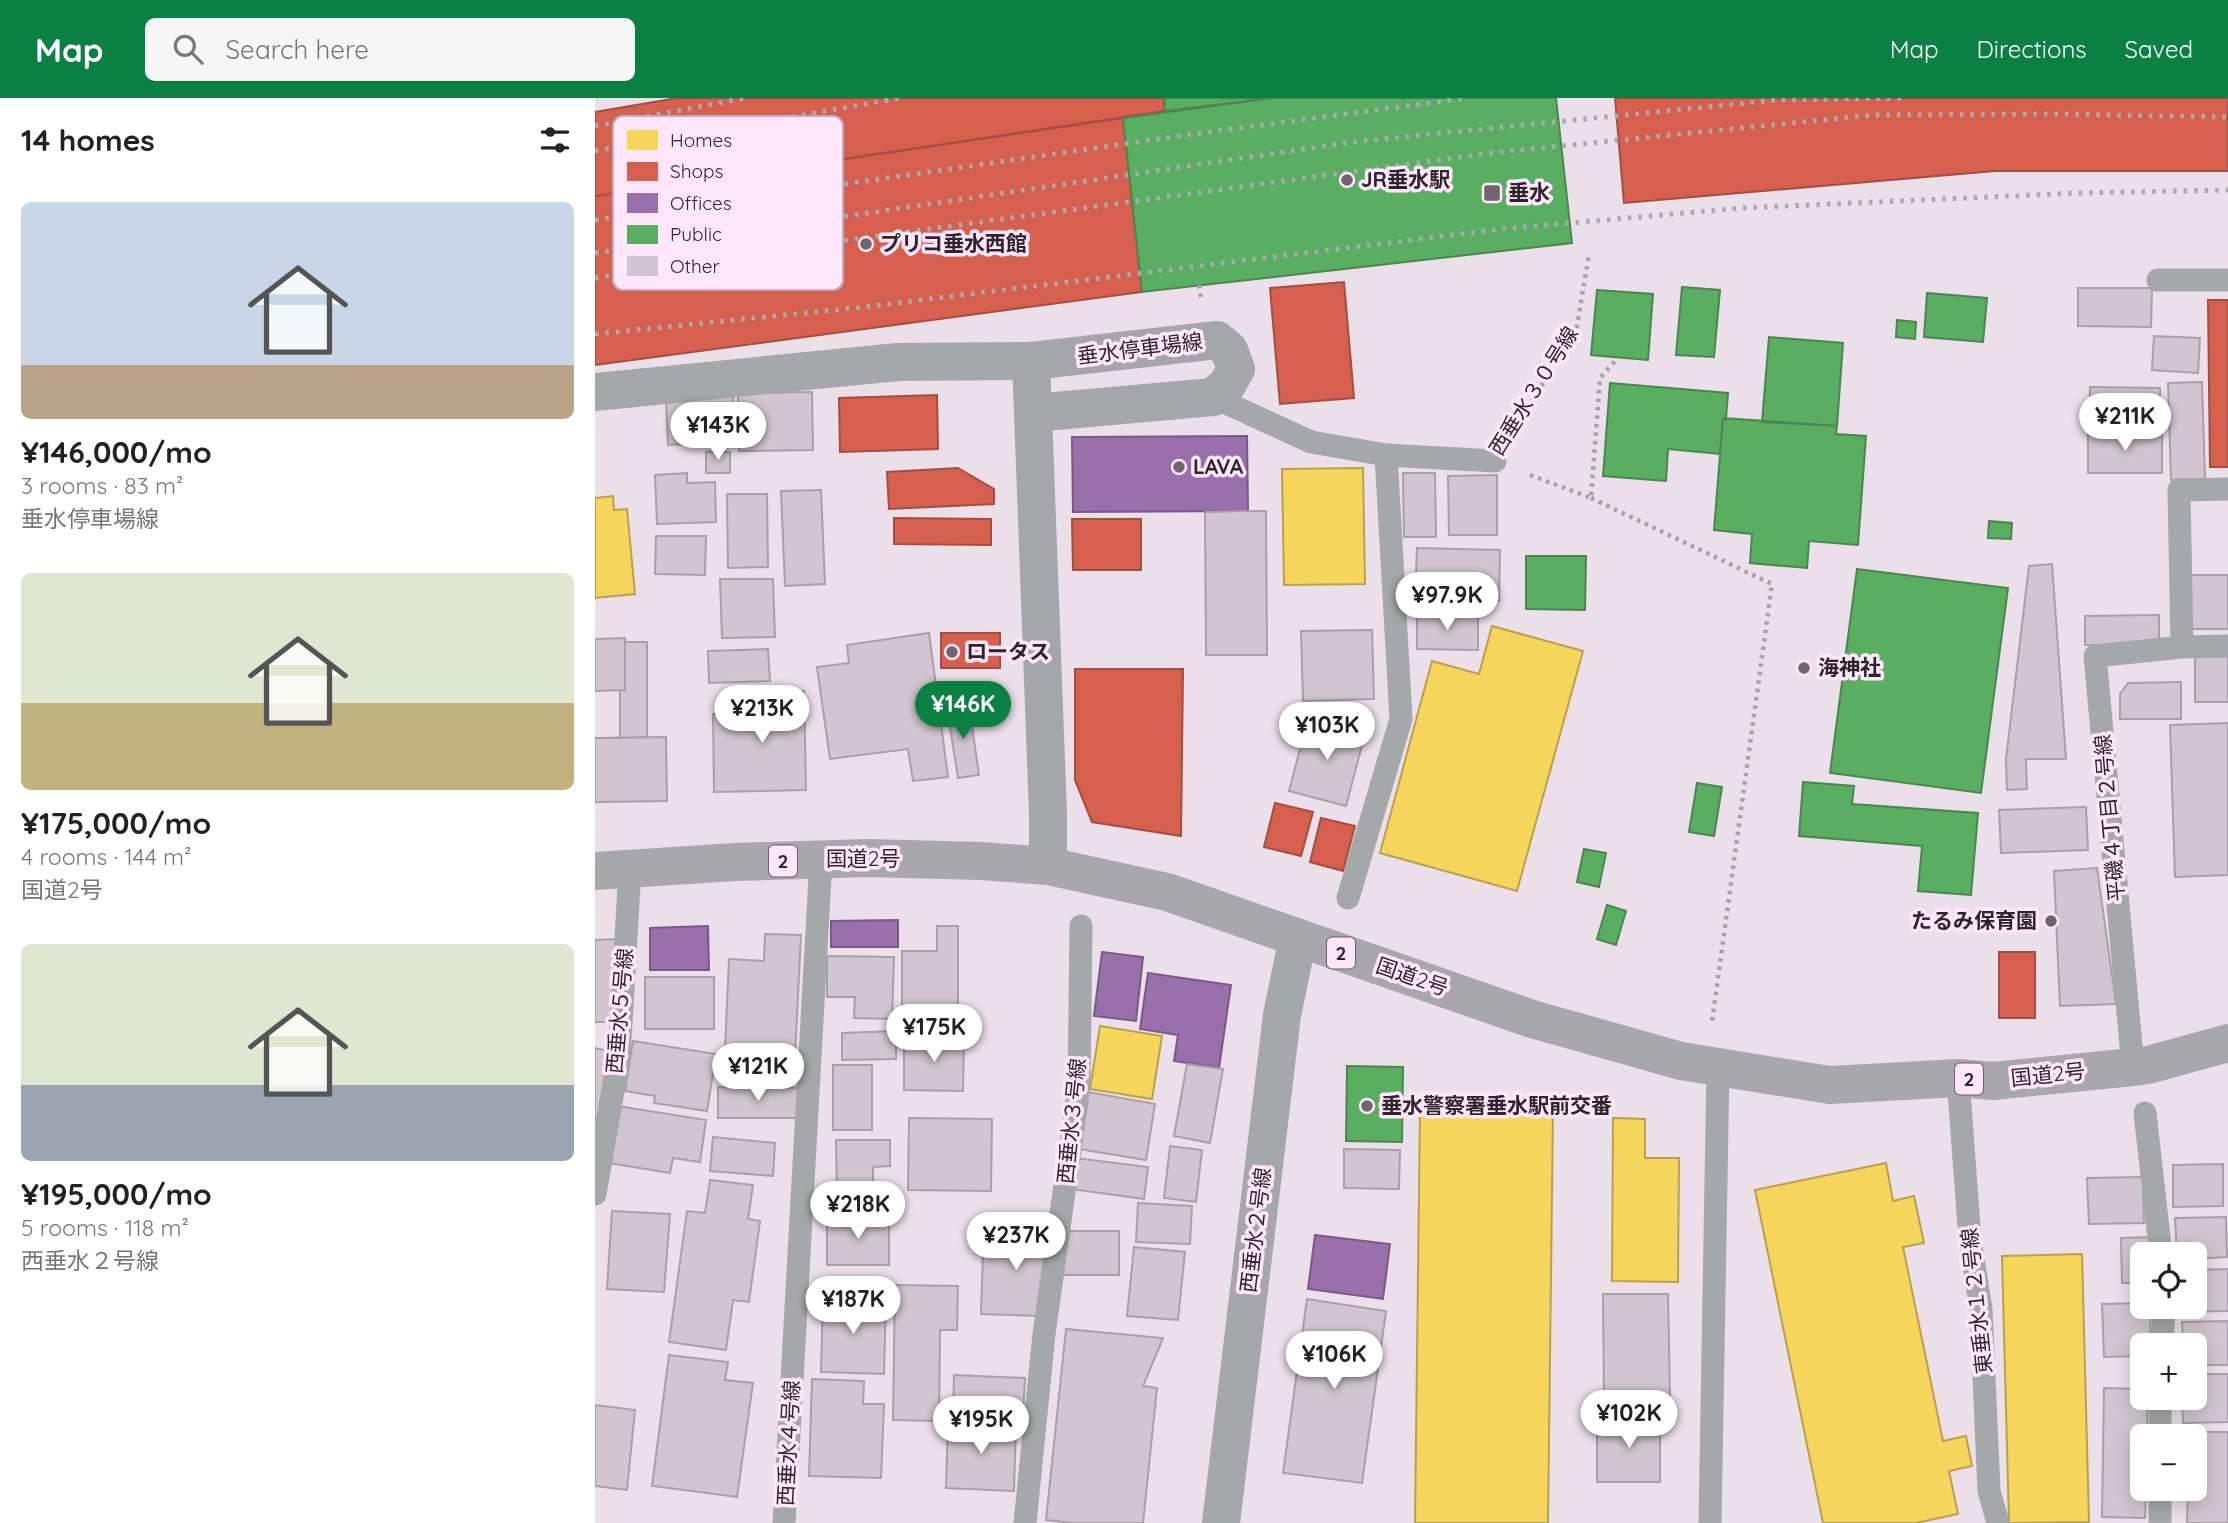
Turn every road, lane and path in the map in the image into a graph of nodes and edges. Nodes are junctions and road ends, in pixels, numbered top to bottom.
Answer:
1 (1589, 256) dead end
2 (2158, 280) dead end
3 (2228, 280) edge
4 (1615, 360) dead end
5 (1031, 361) junction
6 (595, 393) edge
7 (1213, 397) junction
8 (1034, 413) junction
9 (1364, 436) dead end
10 (1311, 442) junction
11 (1386, 455) junction
12 (1495, 461) junction
13 (2228, 489) edge
14 (1591, 498) junction
15 (2228, 646) edge
16 (2182, 647) junction
17 (821, 859) junction
18 (1048, 866) junction
19 (613, 870) edge
20 (1348, 898) dead end
21 (1081, 926) dead end
22 (1298, 938) junction
23 (1711, 1022) dead end
24 (2228, 1044) edge
25 (1718, 1067) junction
26 (2133, 1067) junction
27 (1958, 1077) junction
28 (2145, 1113) dead end
29 (595, 1194) edge
30 (2160, 1242) edge
31 (2160, 1501) edge
32 (784, 1523) edge
33 (1025, 1523) edge
34 (1221, 1523) edge
35 (1710, 1523) edge
36 (1998, 1523) edge
37 (2160, 1523) edge

1 - 12 path, 西垂水３０号線
2 - 3 lane
4 - 14 path
5 - 6 street
5 - 7 main road, 垂水停車場線
5 - 8 main road
7 - 8 main road
7 - 10 lane, 西垂水３０号線
8 - 18 main road
9 - 10 lane
10 - 11 lane, 西垂水３０号線
11 - 12 lane, 西垂水３０号線
11 - 20 lane
12 - 14 path
13 - 16 lane
14 - 23 path
15 - 16 lane
16 - 26 lane, 平磯４丁目２号線
17 - 18 highway, 国道2号 / 2
17 - 19 highway, 国道2号 / 2
17 - 32 lane, 西垂水４号線
18 - 22 highway, 国道2号 / 2
19 - 29 lane, 西垂水５号線
21 - 33 lane, 西垂水３号線
22 - 25 highway, 国道2号 / 2
22 - 34 street, 西垂水２号線
24 - 26 highway, 国道2号 / 2
25 - 27 highway, 国道2号 / 2
25 - 35 lane
26 - 27 highway, 国道2号 / 2
27 - 36 lane, 東垂水１２号線
28 - 30 lane
31 - 37 lane

